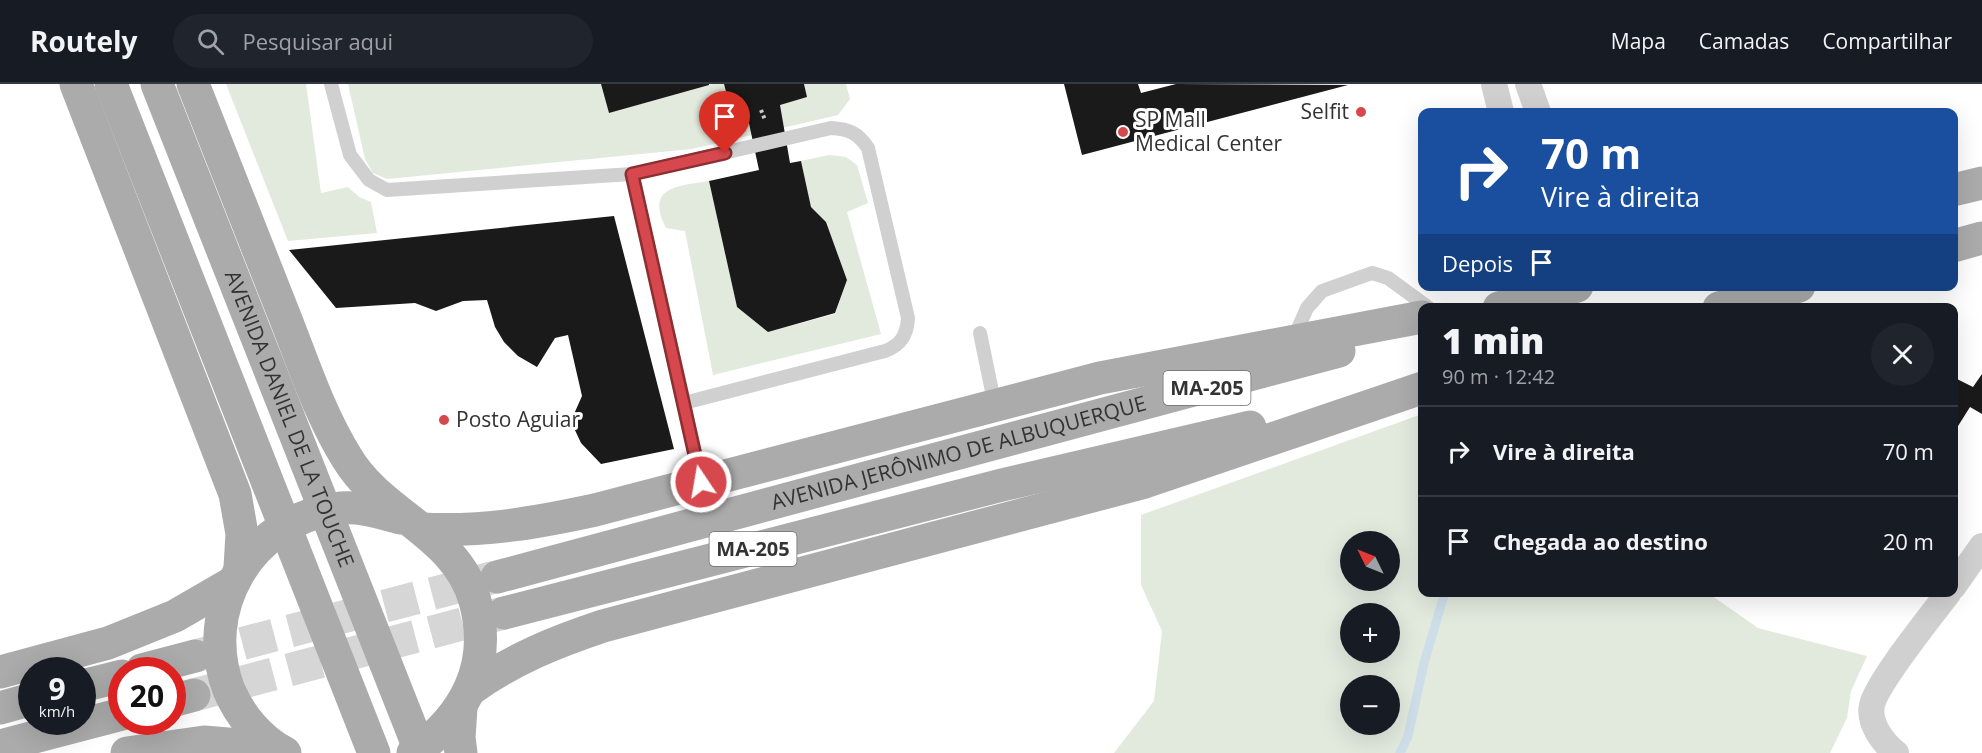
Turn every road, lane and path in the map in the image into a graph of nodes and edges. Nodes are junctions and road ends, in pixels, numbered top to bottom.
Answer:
1 (76, 84) edge
2 (111, 84) edge
3 (157, 84) edge
4 (193, 84) edge
5 (331, 84) edge
6 (1494, 84) edge
7 (1528, 84) edge
8 (1500, 108) edge
9 (1537, 108) edge
10 (632, 174) junction
11 (1982, 183) edge
12 (1958, 189) edge
13 (1982, 238) edge
14 (1958, 245) edge
15 (1781, 291) edge
16 (1530, 293) edge
17 (1422, 303) edge
18 (1496, 303) edge
19 (1509, 303) edge
20 (1737, 303) edge
21 (1418, 318) edge
22 (1418, 329) edge
23 (980, 333) dead end
24 (1292, 340) junction
25 (1418, 388) edge
26 (1418, 388) edge
27 (684, 403) junction
28 (995, 406) junction
29 (701, 482) junction
30 (415, 525) junction
31 (1982, 546) edge
32 (236, 575) junction
33 (497, 577) tunnel mouth
34 (1958, 579) edge
35 (1945, 597) edge
36 (504, 613) tunnel mouth
37 (195, 656) tunnel mouth
38 (186, 658) edge
39 (0, 672) edge
40 (466, 698) junction
41 (18, 703) edge
42 (0, 708) edge
43 (108, 718) edge
44 (0, 746) edge
45 (280, 750) edge
46 (127, 753) edge
47 (374, 753) edge
48 (413, 753) edge
49 (421, 753) edge
50 (461, 753) edge
51 (1896, 753) edge

1 - 32 main road
2 - 47 main road, AVENIDA DANIEL DE LA TOUCHE, bridge
3 - 49 main road, AVENIDA DANIEL DE LA TOUCHE, bridge
4 - 30 main road
5 - 10 lane
6 - 8 street
7 - 9 street
10 - 27 lane
10 - 27 lane
11 - 12 main road
13 - 14 main road
15 - 20 main road
16 - 18 main road
16 - 19 main road
17 - 24 lane
21 - 24 main road
22 - 33 main road, AVENIDA JERÔNIMO DE ALBUQUERQUE / MA-205
23 - 28 lane
24 - 28 main road
25 - 36 main road, AVENIDA JERÔNIMO DE ALBUQUERQUE / MA-205
26 - 40 main road
27 - 29 lane
28 - 29 main road
29 - 30 main road
30 - 32 main road
30 - 40 main road
31 - 34 street
32 - 39 main road
32 - 45 main road
35 - 51 street
37 - 38 main road
40 - 48 main road
40 - 50 main road
41 - 42 main road
43 - 44 main road
45 - 46 main road

